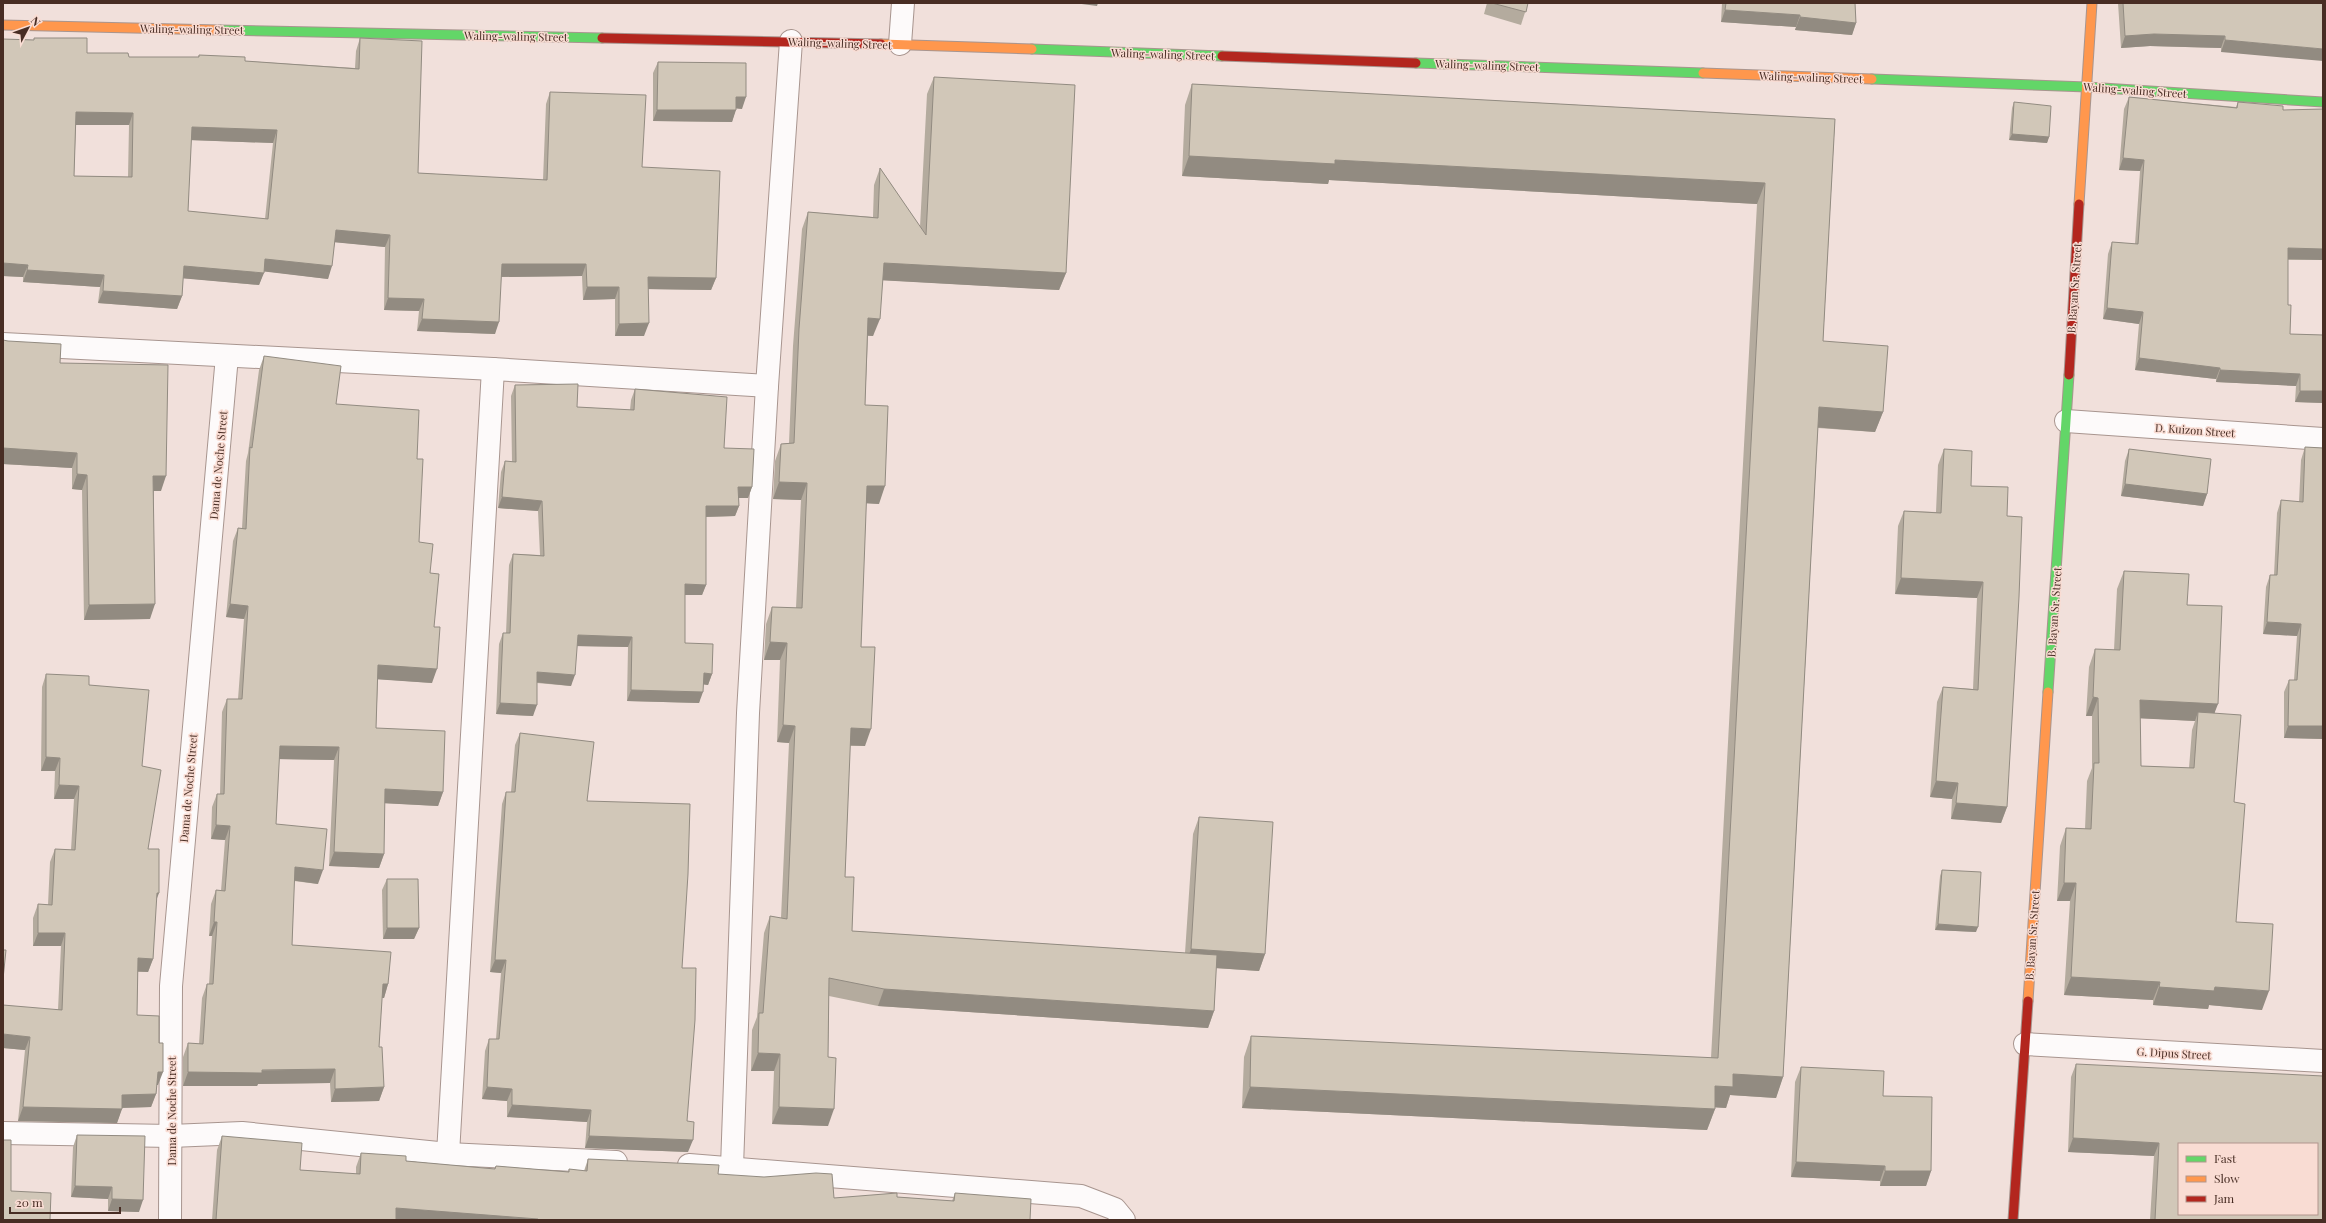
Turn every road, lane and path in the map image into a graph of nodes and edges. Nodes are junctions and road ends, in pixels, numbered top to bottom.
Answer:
1 (903, 3) edge
2 (2092, 3) edge
3 (3, 25) edge
4 (791, 41) junction
5 (900, 44) junction
6 (2087, 86) junction
7 (2323, 102) edge
8 (3, 344) edge
9 (227, 356) junction
10 (493, 368) junction
11 (767, 386) junction
12 (2066, 421) junction
13 (2323, 439) edge
14 (2025, 1044) junction
15 (2323, 1061) edge
16 (3, 1133) edge
17 (171, 1136) junction
18 (448, 1154) junction
19 (637, 1163) edge
20 (669, 1164) edge
21 (732, 1167) junction
22 (170, 1220) edge
23 (1124, 1220) edge
24 (2013, 1220) edge

1 - 5 street
2 - 6 street, B. Bayan Sr. Street
3 - 4 street, Waling-waling Street
4 - 5 street, Waling-waling Street
4 - 11 street
5 - 6 street, Waling-waling Street
6 - 7 street, Waling-waling Street
6 - 12 street, B. Bayan Sr. Street
8 - 9 street
9 - 10 street
9 - 17 street, Dama de Noche Street
10 - 11 street
10 - 18 street
11 - 21 street
12 - 13 street, D. Kuizon Street
12 - 14 street, B. Bayan Sr. Street
14 - 15 street, G. Dipus Street
14 - 24 street, B. Bayan Sr. Street
16 - 17 street
17 - 18 street
17 - 22 street, Dama de Noche Street
18 - 19 street
20 - 21 street
21 - 23 street

